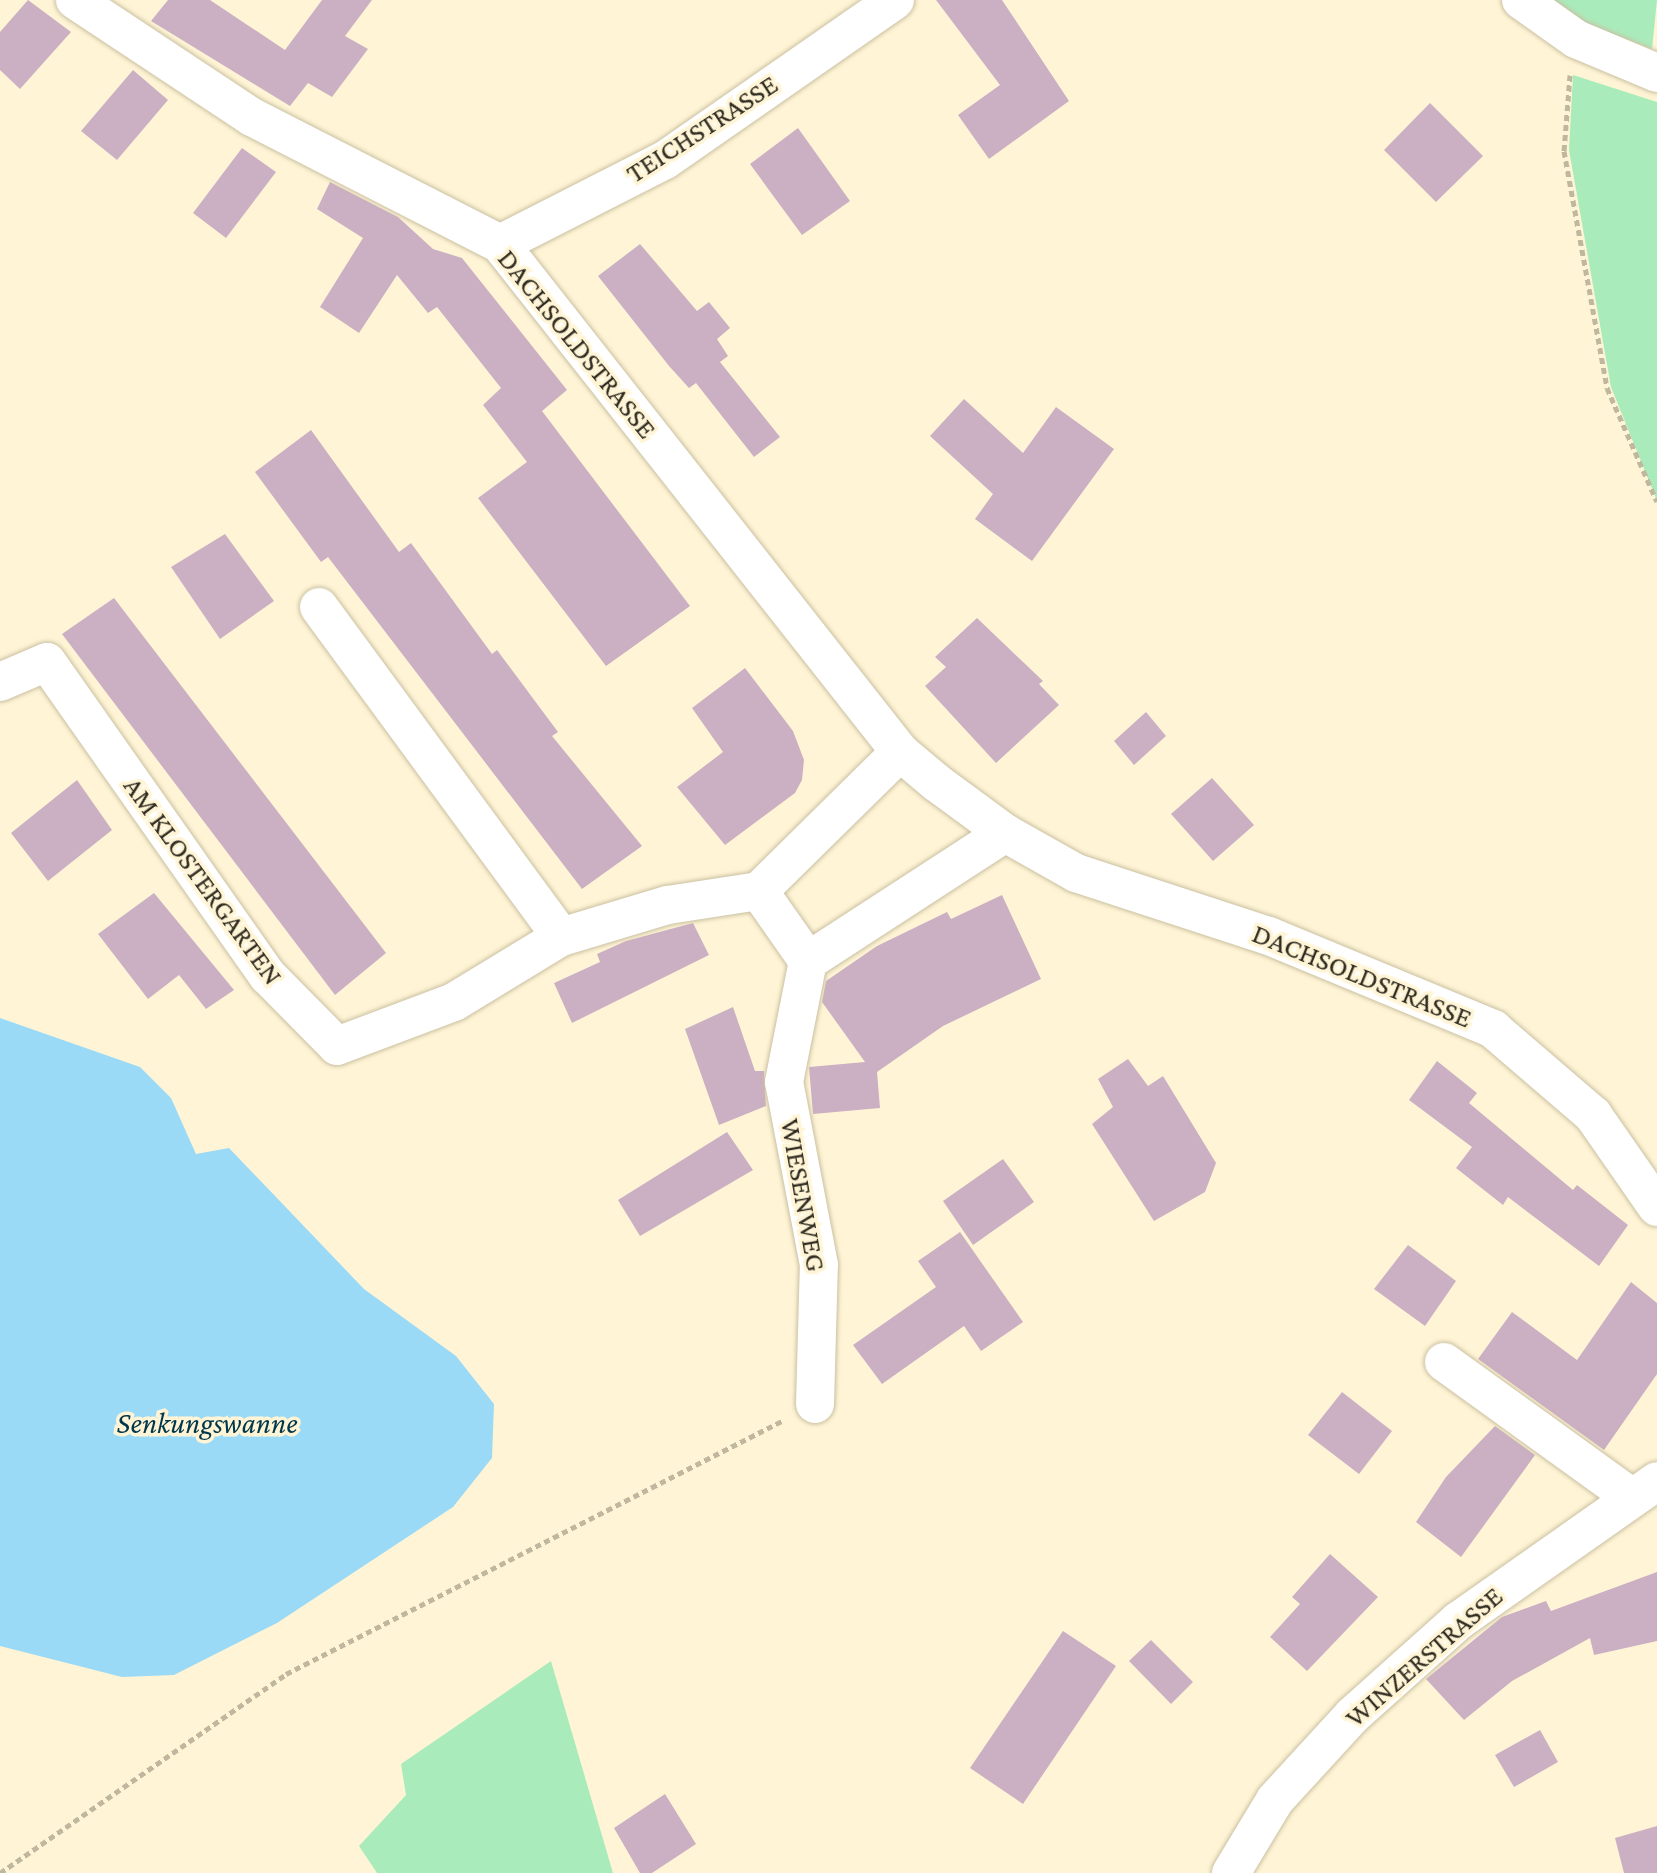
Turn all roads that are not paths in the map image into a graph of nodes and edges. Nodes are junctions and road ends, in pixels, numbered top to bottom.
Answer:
1 (75, 0) edge
2 (895, 0) edge
3 (1521, 0) edge
4 (1657, 73) edge
5 (500, 244) junction
6 (319, 607) dead end
7 (0, 682) edge
8 (900, 752) junction
9 (1005, 833) junction
10 (759, 891) junction
11 (561, 937) junction
12 (808, 961) junction
13 (1657, 1207) edge
14 (1444, 1362) dead end
15 (815, 1404) road end
16 (1644, 1489) edge
17 (1231, 1873) edge

1 - 5 street, DACHSOLDSTRASSE
2 - 5 street, TEICHSTRASSE
3 - 4 street
5 - 8 street, DACHSOLDSTRASSE
6 - 11 street
7 - 11 street, AM KLOSTERGARTEN
8 - 9 street, DACHSOLDSTRASSE
8 - 10 street
9 - 12 street
9 - 13 street, DACHSOLDSTRASSE
10 - 11 street, AM KLOSTERGARTEN
10 - 12 street
12 - 15 street, WIESENWEG
14 - 16 street
16 - 17 street, WINZERSTRASSE

